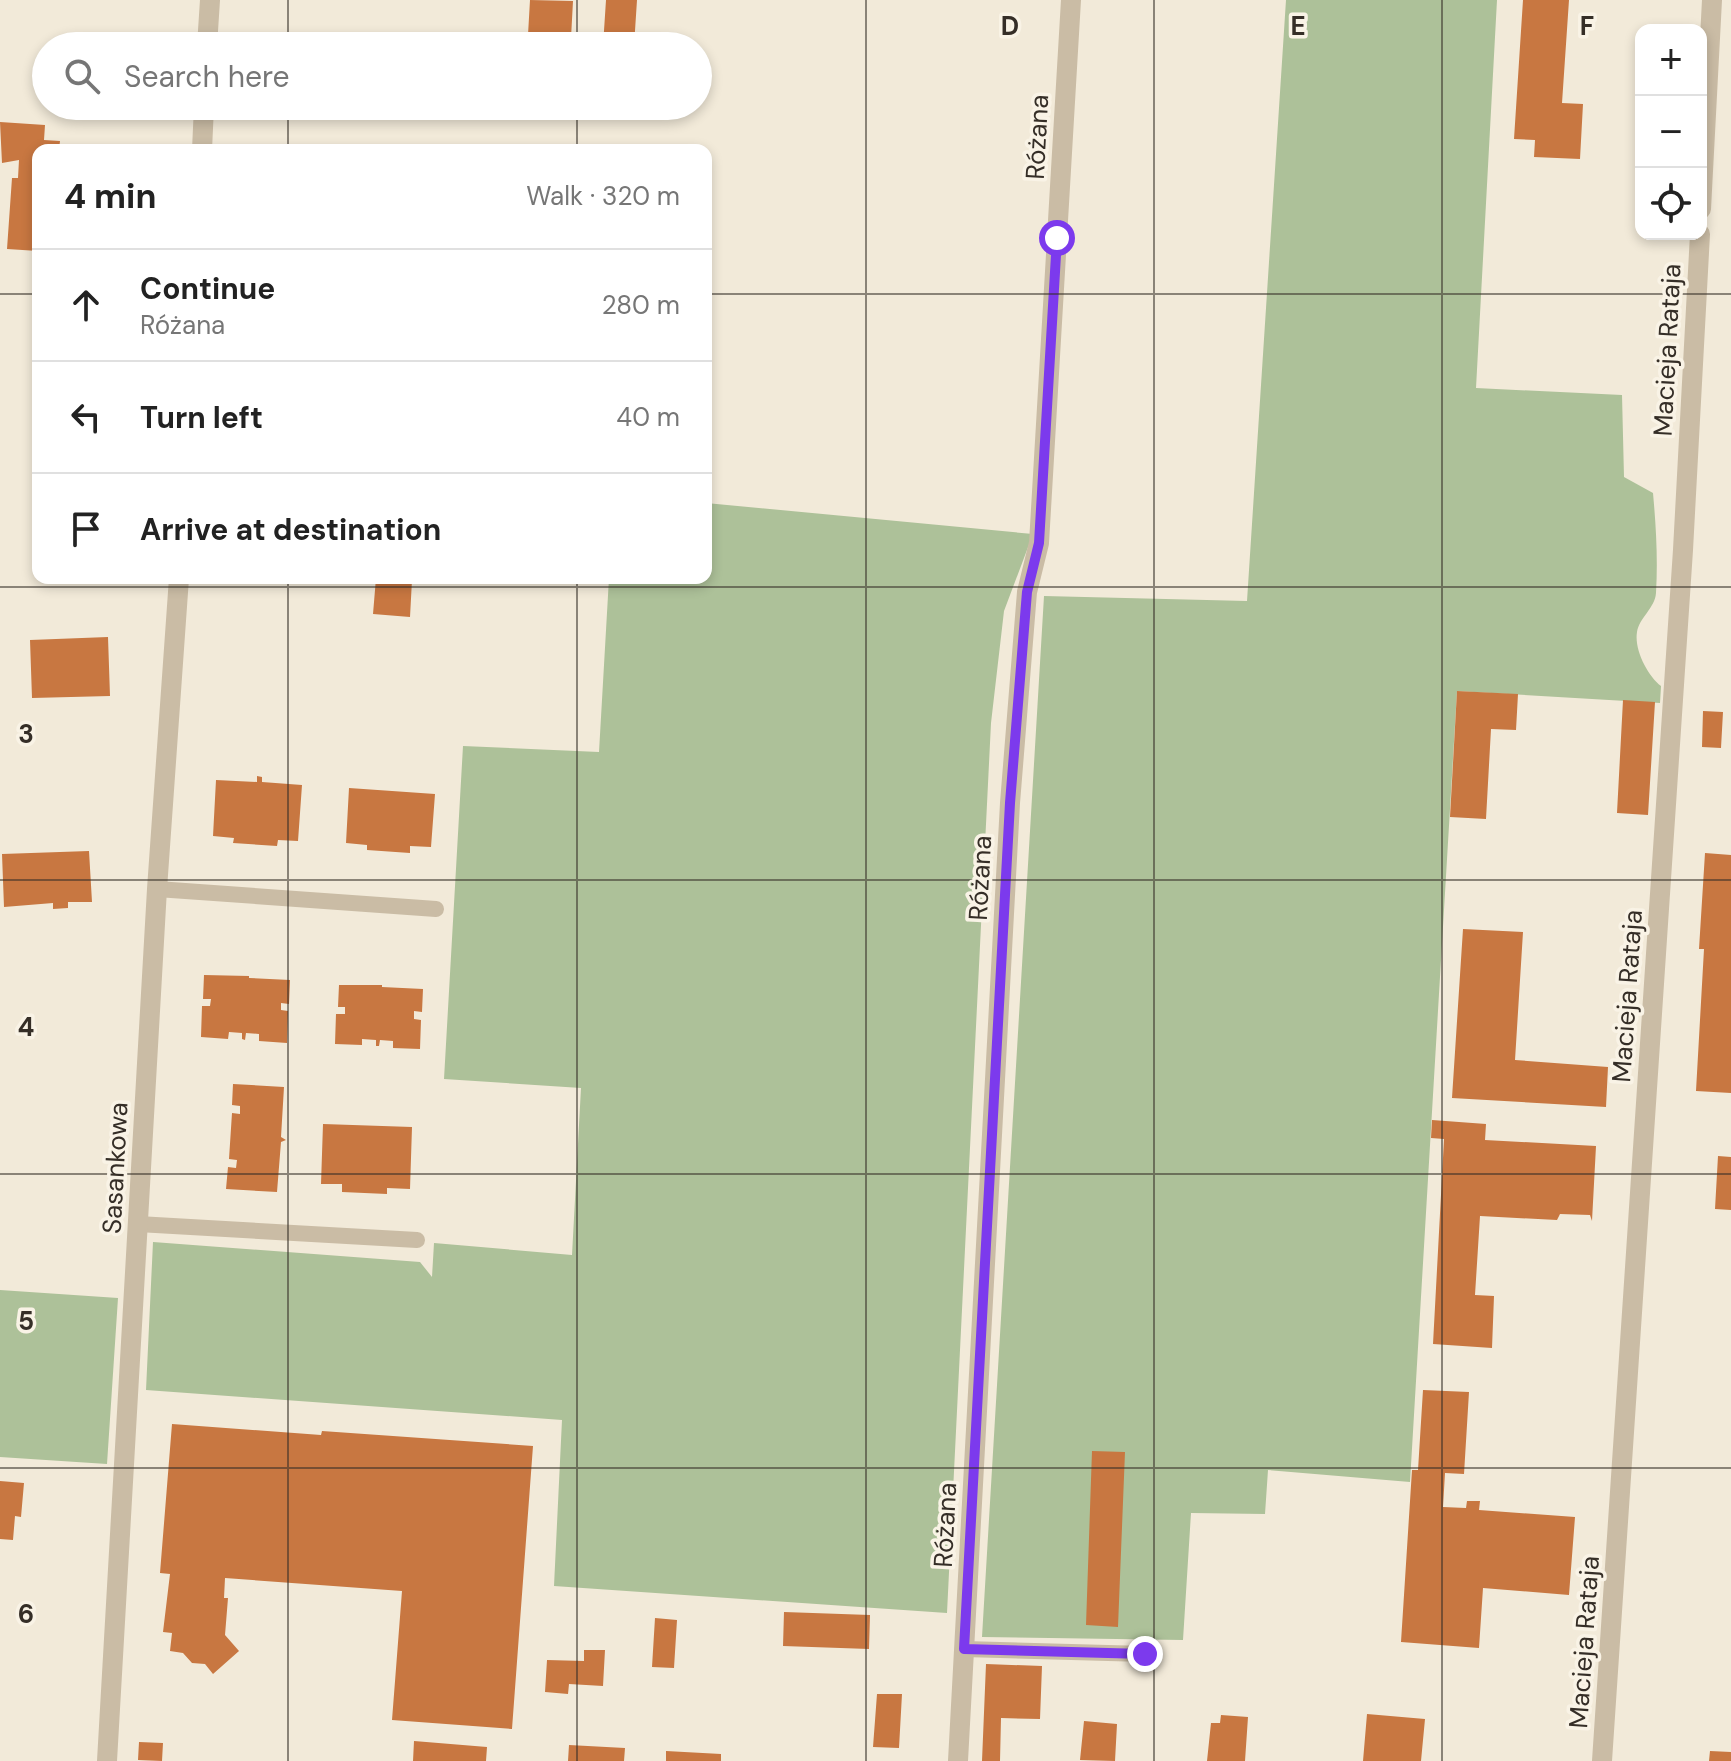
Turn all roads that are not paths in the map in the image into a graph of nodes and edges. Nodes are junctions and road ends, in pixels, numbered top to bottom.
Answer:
1 (210, 0) edge
2 (1071, 0) edge
3 (1712, 0) edge
4 (208, 32) edge
5 (203, 120) edge
6 (202, 144) edge
7 (1703, 168) edge
8 (1700, 240) edge
9 (179, 584) edge
10 (157, 889) junction
11 (436, 909) dead end
12 (138, 1224) junction
13 (417, 1240) dead end
14 (964, 1649) junction
15 (1145, 1654) dead end
16 (107, 1761) edge
17 (958, 1761) edge
18 (1602, 1761) edge

1 - 4 street
2 - 14 street, Różana
3 - 7 street
5 - 6 street
8 - 18 street, Macieja Rataja
9 - 10 street, Sasankowa
10 - 11 lane
10 - 12 street, Sasankowa
12 - 13 lane
12 - 16 street, Sasankowa
14 - 15 lane
14 - 17 street, Różana

